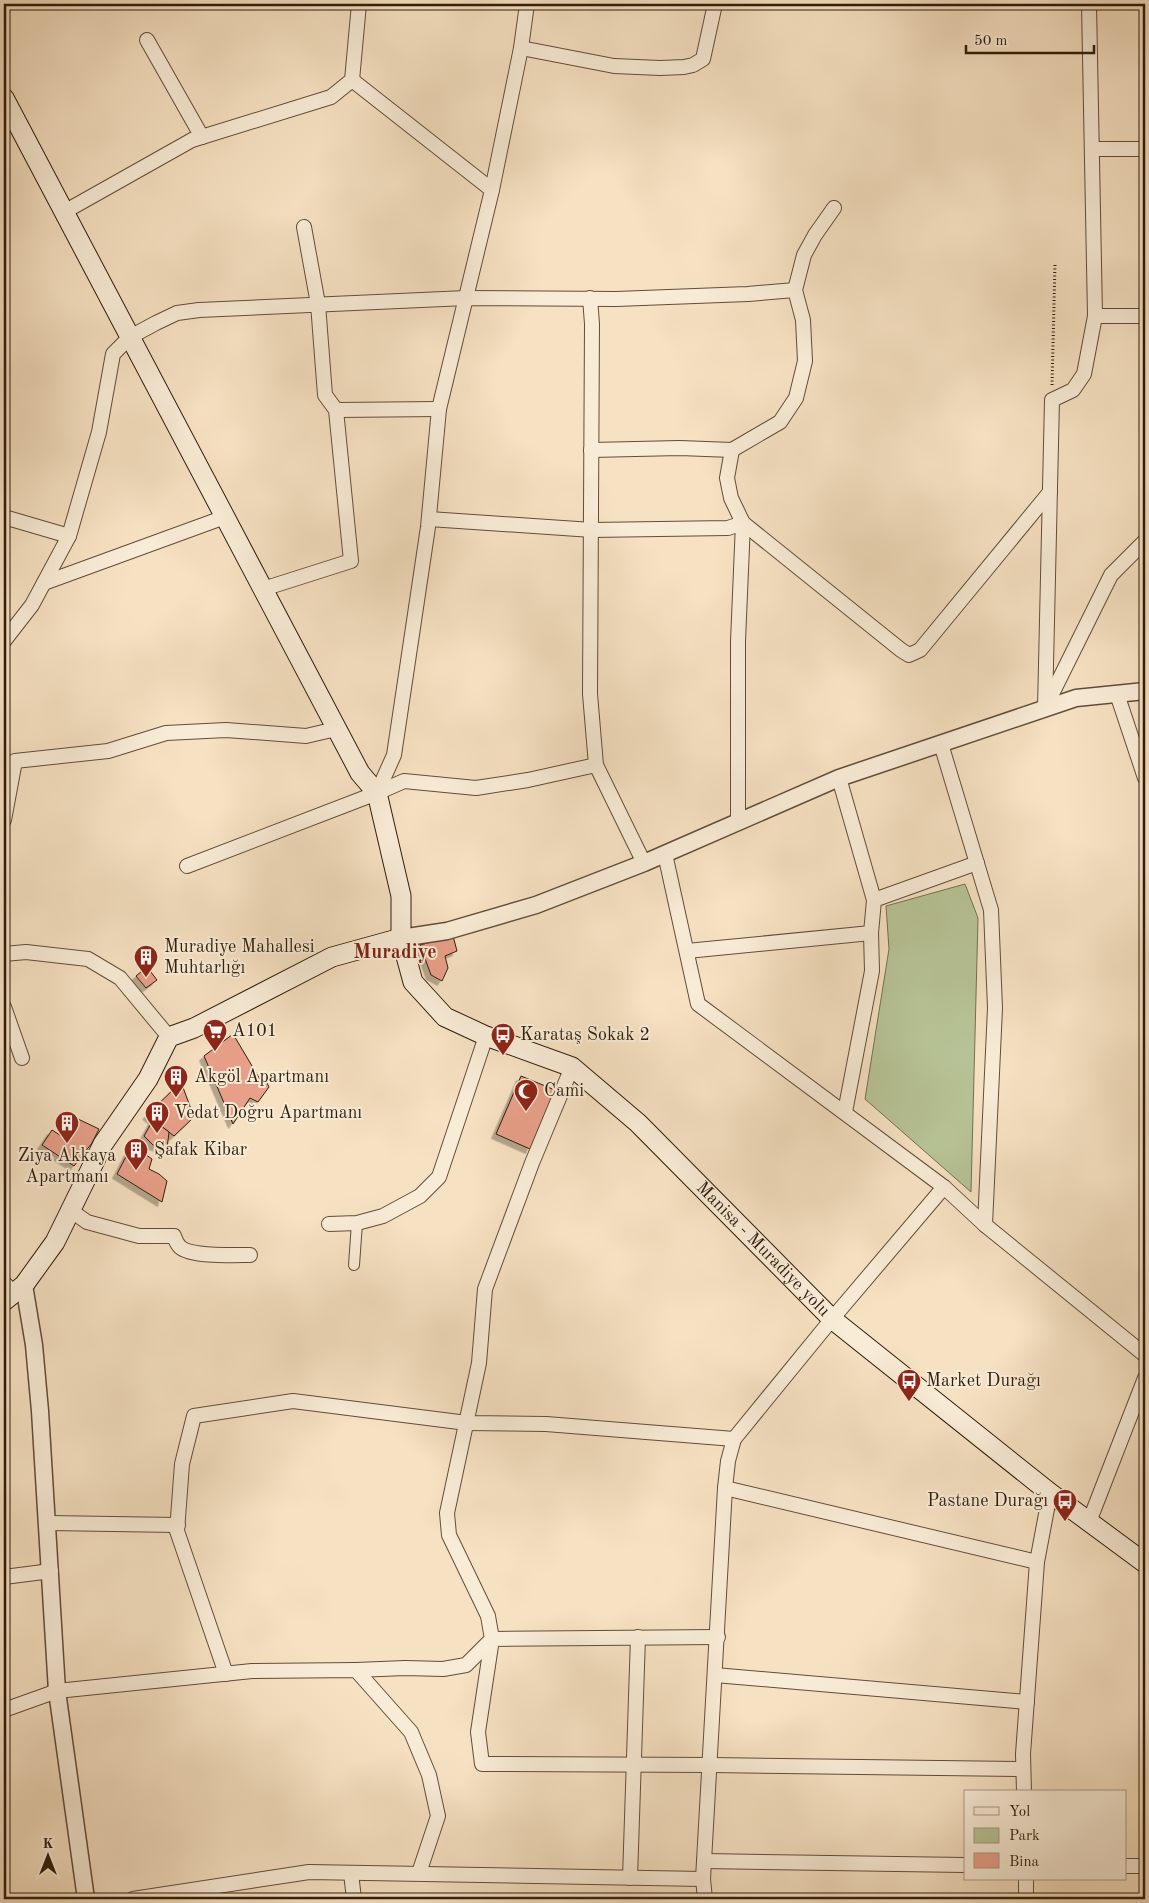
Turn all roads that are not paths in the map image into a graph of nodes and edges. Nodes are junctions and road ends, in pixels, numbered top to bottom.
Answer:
1 (360, 4) edge
2 (527, 4) edge
3 (715, 4) edge
4 (1089, 4) edge
5 (147, 40) dead end
6 (522, 48) junction
7 (352, 80) junction
8 (4, 98) edge
9 (202, 137) junction
10 (1092, 149) junction
11 (1145, 149) edge
12 (492, 190) junction
13 (834, 208) dead end
14 (64, 212) junction
15 (304, 227) dead end
16 (795, 290) junction
17 (466, 298) junction
18 (590, 298) junction
19 (318, 304) junction
20 (1094, 316) junction
21 (1145, 316) edge
22 (130, 337) junction
23 (439, 409) junction
24 (336, 410) junction
25 (591, 450) junction
26 (732, 450) junction
27 (1050, 492) junction
28 (4, 517) edge
29 (225, 517) junction
30 (429, 519) junction
31 (743, 524) junction
32 (592, 530) junction
33 (69, 536) junction
34 (1145, 541) edge
35 (44, 583) junction
36 (263, 589) junction
37 (4, 641) edge
38 (1145, 691) edge
39 (1117, 694) junction
40 (1045, 709) junction
41 (336, 729) junction
42 (941, 744) junction
43 (596, 765) junction
44 (839, 778) junction
45 (1145, 778) edge
46 (377, 793) junction
47 (4, 820) edge
48 (738, 822) junction
49 (665, 854) junction
50 (644, 863) junction
51 (977, 863) junction
52 (187, 866) dead end
53 (874, 900) junction
54 (871, 933) junction
55 (401, 938) junction
56 (687, 951) junction
57 (4, 954) edge
58 (4, 1008) edge
59 (486, 1036) junction
60 (169, 1038) junction
61 (22, 1058) dead end
62 (572, 1067) junction
63 (845, 1112) junction
64 (944, 1187) junction
65 (70, 1210) junction
66 (357, 1223) junction
67 (329, 1224) dead end
68 (985, 1225) junction
69 (250, 1255) dead end
70 (354, 1265) dead end
71 (11, 1291) edge
72 (832, 1319) junction
73 (1145, 1355) edge
74 (1145, 1378) edge
75 (467, 1423) junction
76 (734, 1439) junction
77 (725, 1488) junction
78 (1050, 1493) junction
79 (1089, 1522) junction
80 (48, 1523) junction
81 (178, 1525) junction
82 (1037, 1562) junction
83 (1145, 1563) edge
84 (51, 1571) junction
85 (4, 1577) edge
86 (638, 1637) junction
87 (718, 1637) junction
88 (492, 1638) junction
89 (356, 1670) junction
90 (226, 1674) junction
91 (715, 1675) junction
92 (58, 1691) junction
93 (1027, 1702) junction
94 (4, 1710) edge
95 (710, 1765) junction
96 (633, 1766) junction
97 (1023, 1769) junction
98 (1024, 1790) edge
99 (704, 1861) junction
100 (964, 1865) edge
101 (1126, 1866) edge
102 (1145, 1866) edge
103 (352, 1873) junction
104 (419, 1874) junction
105 (630, 1878) junction
106 (703, 1879) junction
107 (1026, 1880) edge
108 (86, 1899) edge
109 (133, 1899) edge
110 (354, 1899) edge
111 (705, 1899) edge
112 (1026, 1899) edge

1 - 7 street
2 - 6 street
3 - 6 street
4 - 10 street
5 - 9 street
6 - 12 street
7 - 9 street
7 - 12 street
8 - 14 main road
9 - 14 street
10 - 11 street
10 - 20 street
12 - 17 street
13 - 16 street
14 - 22 main road
15 - 19 street
16 - 18 street
16 - 26 street
17 - 18 street
17 - 19 street
17 - 23 street
18 - 25 street
19 - 22 street
19 - 24 street
20 - 21 street
20 - 27 street
22 - 29 main road
22 - 33 street
23 - 24 street
23 - 30 street
24 - 36 street
25 - 26 street
25 - 32 street
26 - 31 street
27 - 31 street
27 - 40 street
28 - 33 street
29 - 35 street
29 - 36 main road
30 - 32 street
30 - 46 street
31 - 32 street
31 - 48 street
32 - 43 street
33 - 35 street
34 - 40 street
35 - 37 street
36 - 41 main road
38 - 39 street
39 - 40 street
39 - 45 street
40 - 42 street
41 - 46 main road
41 - 47 street
42 - 44 street
42 - 51 street
43 - 46 street
43 - 50 street
44 - 48 street
44 - 53 street
46 - 52 street
46 - 55 main road, Manisa - Muradiye yolu
48 - 49 street
49 - 50 street
49 - 56 street
50 - 55 street
51 - 53 street
51 - 68 street
53 - 54 street
54 - 56 street
54 - 63 street
55 - 59 main road, Manisa - Muradiye yolu
55 - 60 main road
56 - 63 street
57 - 60 street
58 - 61 street
59 - 62 main road, Manisa - Muradiye yolu
59 - 66 street
60 - 65 main road
62 - 72 main road, Manisa - Muradiye yolu
62 - 75 street
63 - 64 street
64 - 68 street
64 - 72 street
65 - 69 street
65 - 71 main road
66 - 67 street
66 - 70 street
68 - 73 street
71 - 80 street
72 - 76 street
72 - 78 main road, Manisa - Muradiye yolu
74 - 79 street
75 - 76 street
75 - 81 street
75 - 88 street
76 - 77 street
77 - 82 street
77 - 87 street
78 - 79 main road, Manisa - Muradiye yolu
78 - 82 street
79 - 83 main road, Manisa - Muradiye yolu
80 - 81 street
80 - 84 street
81 - 90 street
82 - 93 street
84 - 85 street
84 - 92 street
86 - 87 street
86 - 88 street
86 - 96 street
87 - 91 street
88 - 89 street
88 - 96 street
89 - 90 street
89 - 104 street
90 - 92 street
91 - 93 street
91 - 95 street
92 - 94 street
92 - 108 street
93 - 97 street
95 - 96 street
95 - 97 street
95 - 99 street
96 - 105 street
97 - 98 street
99 - 100 street
99 - 106 street
101 - 102 street
103 - 104 street
103 - 109 street
103 - 110 street
104 - 105 street
105 - 106 street
106 - 111 street
107 - 112 street

